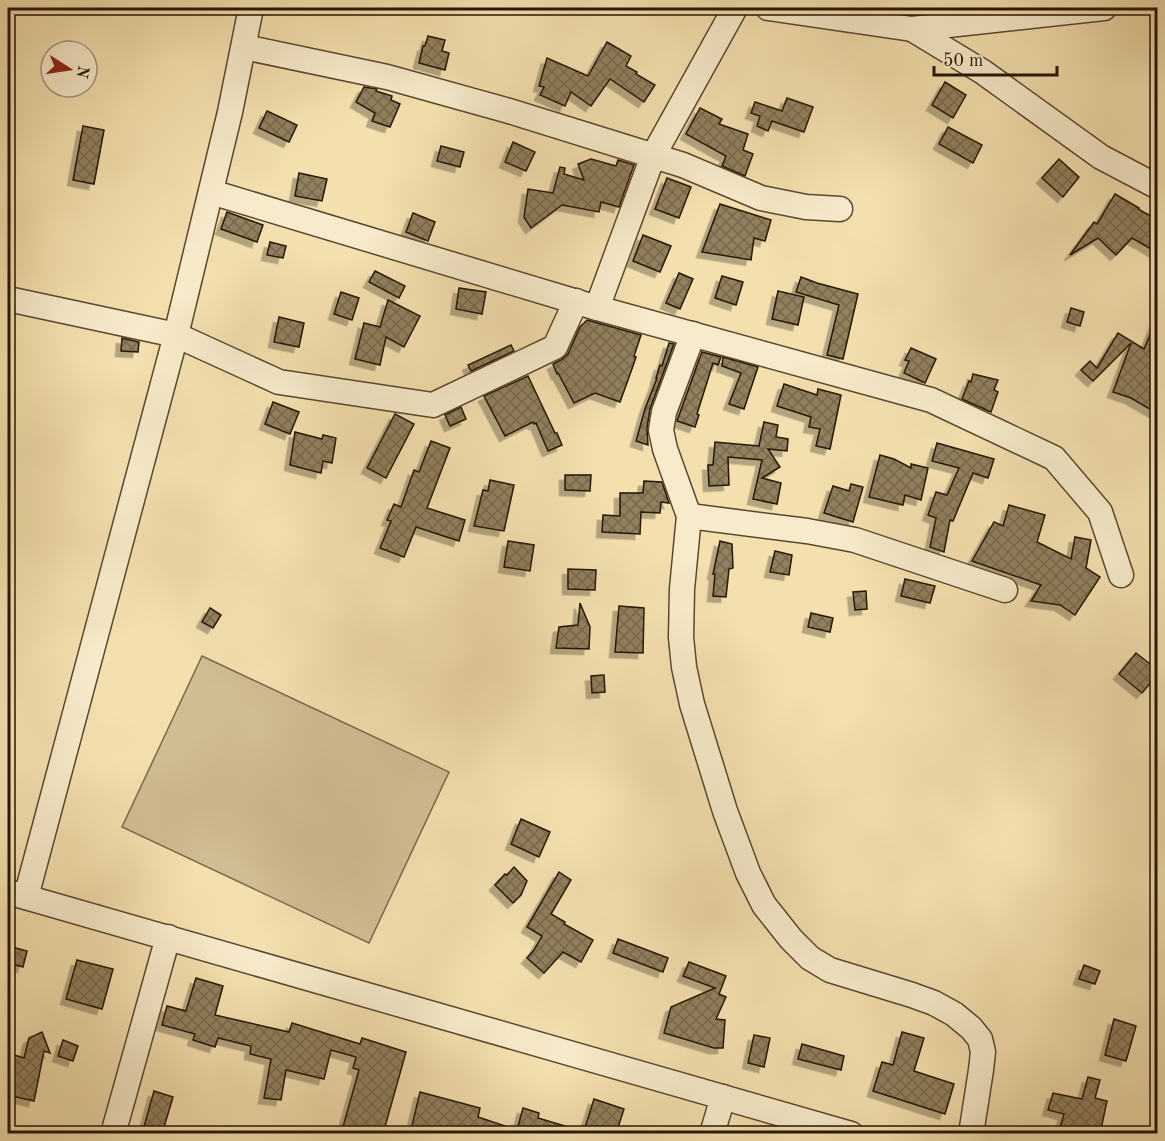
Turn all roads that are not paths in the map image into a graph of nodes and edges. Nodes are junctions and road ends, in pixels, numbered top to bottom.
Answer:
1 (251, 8) edge
2 (735, 8) edge
3 (768, 8) edge
4 (1104, 8) edge
5 (932, 17) edge
6 (912, 29) junction
7 (244, 47) junction
8 (653, 156) junction
9 (1158, 187) edge
10 (211, 192) junction
11 (840, 208) dead end
12 (8, 299) edge
13 (586, 304) junction
14 (693, 334) junction
15 (176, 335) junction
16 (688, 516) junction
17 (1121, 575) dead end
18 (1005, 590) dead end
19 (17, 895) edge
20 (168, 937) junction
21 (723, 1097) junction
22 (113, 1134) edge
23 (712, 1134) edge
24 (851, 1134) edge
25 (971, 1134) edge

1 - 7 street
2 - 8 street
3 - 6 street
4 - 5 street
5 - 6 street
6 - 9 street
7 - 8 street
7 - 10 street
8 - 11 street
8 - 13 street
10 - 13 street
10 - 15 street
12 - 15 street
13 - 14 street
13 - 15 street
14 - 16 street
14 - 17 street
15 - 19 street
16 - 18 street
16 - 25 street
19 - 20 street
20 - 21 street
20 - 22 street
21 - 23 street
21 - 24 street

